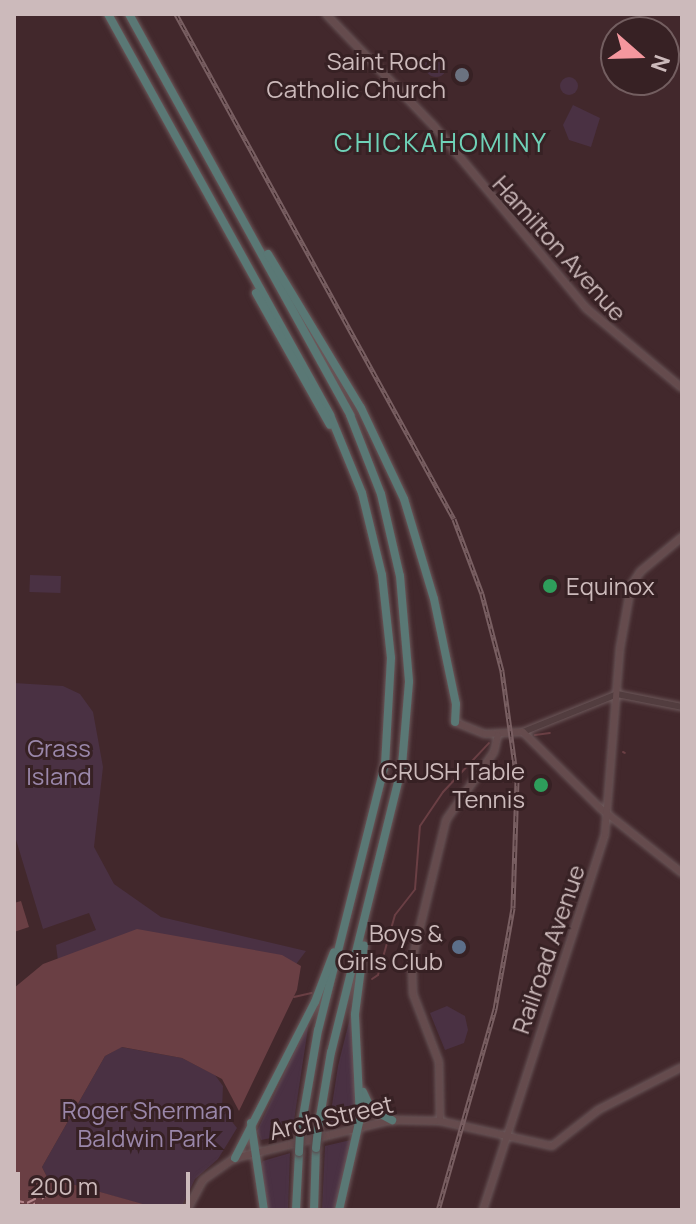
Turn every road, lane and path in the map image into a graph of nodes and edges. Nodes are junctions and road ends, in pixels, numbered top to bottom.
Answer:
1 (108, 14) edge
2 (129, 14) edge
3 (326, 14) edge
4 (233, 201) junction
5 (256, 293) dead end
6 (682, 388) edge
7 (347, 453) junction
8 (682, 537) edge
9 (617, 694) junction
10 (682, 707) edge
11 (455, 722) joint
12 (523, 732) junction
13 (498, 735) junction
14 (608, 814) junction
15 (682, 873) edge
16 (334, 958) junction
17 (358, 958) junction
18 (357, 1057) junction
19 (682, 1067) edge
20 (392, 1120) junction
21 (440, 1121) junction
22 (251, 1122) junction
23 (359, 1129) junction
24 (505, 1137) junction
25 (253, 1154) junction
26 (235, 1158) junction
27 (187, 1210) edge
28 (264, 1210) edge
29 (296, 1210) edge
30 (314, 1210) edge
31 (339, 1210) edge
32 (483, 1210) edge

1 - 7 highway
2 - 4 highway
3 - 6 main road, Hamilton Avenue
4 - 11 highway
4 - 17 highway
5 - 7 highway
7 - 16 highway
8 - 9 main road, Railroad Avenue
9 - 10 street
9 - 12 street
9 - 14 main road, Railroad Avenue
11 - 13 main road
12 - 13 main road
12 - 14 main road
13 - 21 main road
14 - 15 main road
14 - 24 main road, Railroad Avenue
16 - 22 highway
16 - 29 highway, bridge
17 - 18 highway
17 - 30 highway, bridge
18 - 20 highway
18 - 23 highway
19 - 24 main road, Arch Street
20 - 21 main road, Arch Street
20 - 23 main road, Arch Street
21 - 24 main road, Arch Street
22 - 25 highway
22 - 26 highway
23 - 25 main road, Arch Street
23 - 31 highway
24 - 32 main road, Railroad Avenue
25 - 26 main road, Arch Street
25 - 28 highway
26 - 27 main road, Arch Street

